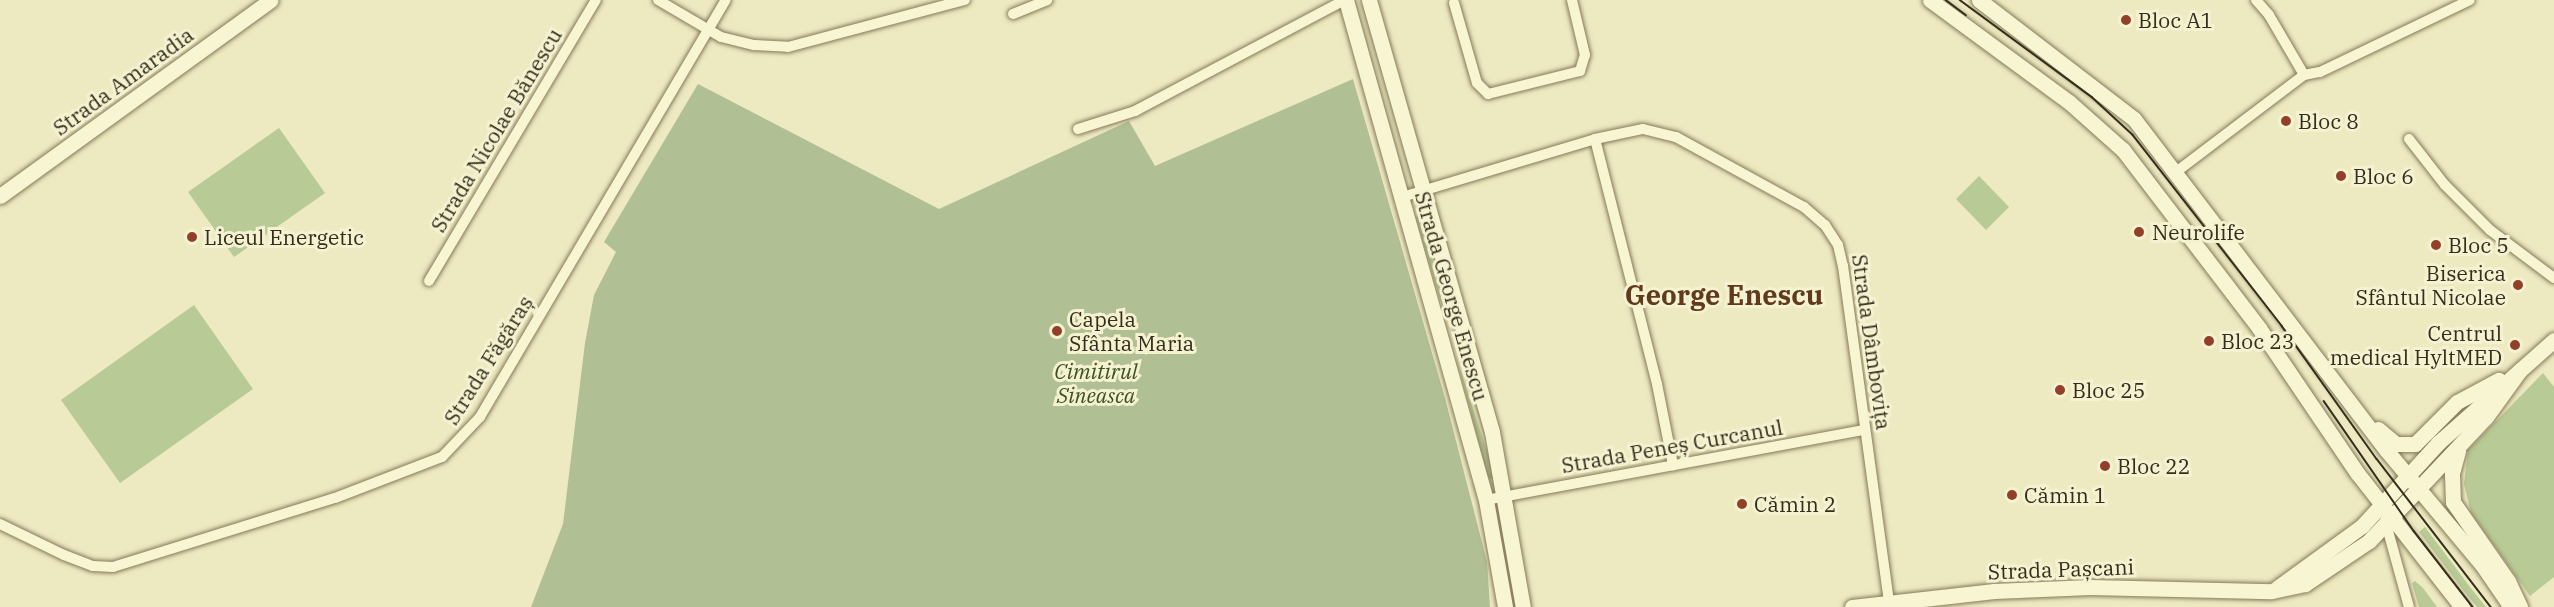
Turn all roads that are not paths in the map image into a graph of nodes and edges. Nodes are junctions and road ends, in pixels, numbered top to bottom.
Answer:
1 (271, 0) edge
2 (596, 0) edge
3 (658, 0) edge
4 (726, 0) edge
5 (1047, 0) edge
6 (1345, 0) edge
7 (1369, 0) edge
8 (1572, 0) edge
9 (1930, 0) edge
10 (1978, 0) edge
11 (2256, 0) edge
12 (2470, 0) edge
13 (963, 2) edge
14 (1454, 3) dead end
15 (2449, 4) edge
16 (1013, 14) dead end
17 (709, 30) junction
18 (2304, 75) junction
19 (1078, 129) dead end
20 (1595, 139) junction
21 (2409, 139) dead end
22 (2176, 172) junction
23 (1423, 191) junction
24 (0, 196) edge
25 (1402, 197) junction
26 (2554, 278) edge
27 (429, 281) dead end
28 (2554, 340) edge
29 (2520, 370) junction
30 (2361, 415) junction
31 (1864, 430) junction
32 (2458, 446) junction
33 (1673, 465) junction
34 (2408, 476) junction
35 (2420, 490) junction
36 (1505, 496) junction
37 (1486, 500) junction
38 (2381, 505) junction
39 (2389, 521) junction
40 (0, 524) edge
41 (2272, 591) junction
42 (1889, 602) junction
43 (1505, 607) edge
44 (1523, 607) edge
45 (1852, 607) edge
46 (2409, 607) edge
47 (2462, 607) edge
48 (2511, 607) edge
49 (2520, 607) edge

1 - 24 main road, Strada Amaradia
2 - 27 street, Strada Nicolae Bănescu
3 - 17 street
4 - 17 street, Strada Făgăraș
5 - 16 street
6 - 19 street
6 - 25 main road, Strada George Enescu
7 - 23 main road, Strada George Enescu
8 - 14 street
9 - 38 main road
10 - 22 main road
11 - 18 street
12 - 15 street
13 - 17 street
15 - 18 street
17 - 40 street, Strada Făgăraș
18 - 22 street
20 - 23 street, Strada Dâmbovița
20 - 31 street, Strada Dâmbovița
20 - 33 street
21 - 26 street
22 - 30 main road
23 - 25 street, Strada Dâmbovița
23 - 36 main road, Strada George Enescu
25 - 37 main road, Strada George Enescu
28 - 29 main road
29 - 30 main road
29 - 32 main road, Strada Pașcani
29 - 34 main road
30 - 34 main road
31 - 33 street, Strada Peneș Curcanul
31 - 42 street, Strada Dâmbovița
32 - 35 main road, Strada Pașcani
32 - 49 main road
33 - 36 street, Strada Peneș Curcanul
34 - 35 main road
34 - 38 main road
35 - 39 main road, Strada Pașcani
35 - 48 main road
36 - 37 street, Strada Peneș Curcanul
36 - 44 main road, Strada George Enescu
37 - 43 main road, Strada George Enescu
38 - 39 main road
38 - 41 main road
39 - 41 main road, Strada Pașcani
39 - 46 street
39 - 47 main road
41 - 42 main road, Strada Pașcani
42 - 45 main road, Strada Pașcani

